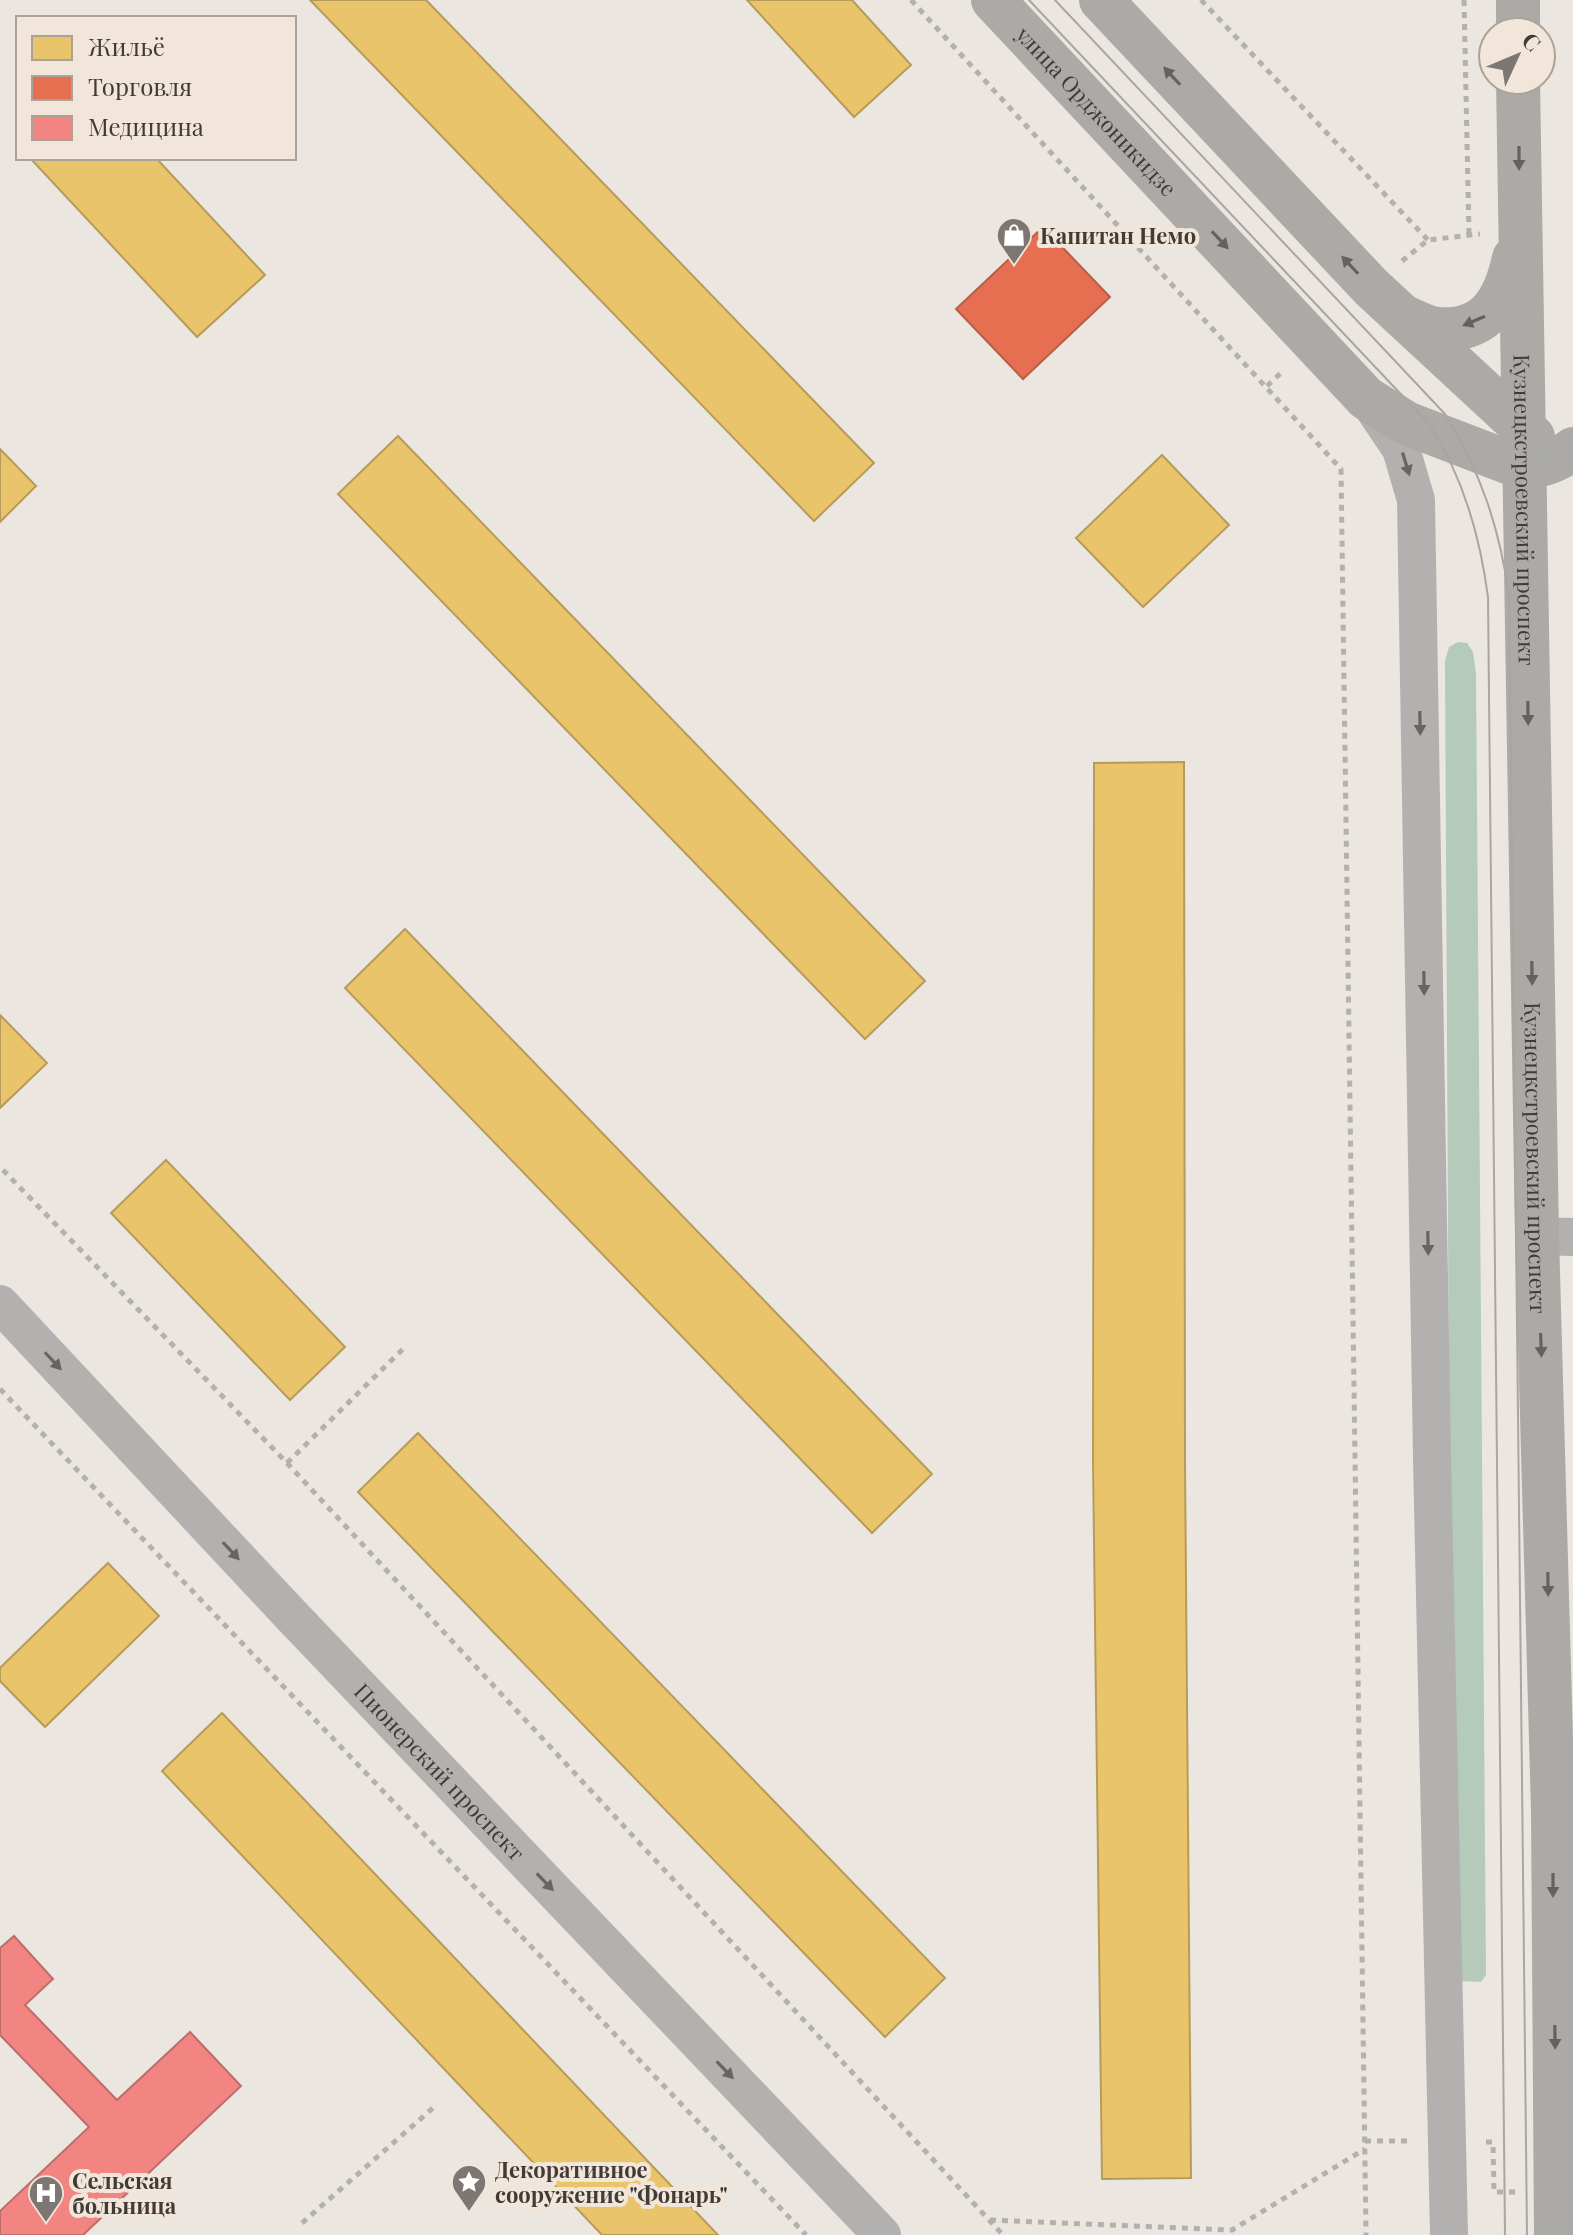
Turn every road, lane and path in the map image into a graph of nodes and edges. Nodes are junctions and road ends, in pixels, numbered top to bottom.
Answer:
1 (911, 0) edge
2 (993, 0) edge
3 (1101, 0) edge
4 (1201, 0) edge
5 (1464, 0) edge
6 (1518, 96) edge
7 (1519, 232) junction
8 (1469, 235) dead end
9 (1428, 240) dead end
10 (1407, 318) junction
11 (1366, 398) junction
12 (1522, 425) junction
13 (1451, 441) junction
14 (1556, 466) edge
15 (1525, 551) junction
16 (3, 1170) dead end
17 (1555, 1236) edge
18 (0, 1304) edge
19 (405, 1347) dead end
20 (0, 1389) edge
21 (287, 1463) junction
22 (433, 2108) dead end
23 (1365, 2149) junction
24 (989, 2220) junction
25 (302, 2223) dead end
26 (806, 2235) edge
27 (882, 2235) edge
28 (1003, 2235) edge
29 (1366, 2235) edge
30 (1449, 2235) edge
31 (1556, 2235) edge

1 - 23 path
2 -> 11 main road, улица Орджоникидзе
10 -> 3 main road
4 - 9 path
5 - 8 path
6 -> 7 main road, Кузнецкстроевский проспект
7 -> 10 main road
7 - 12 main road, Кузнецкстроевский проспект
10 - 12 main road
11 - 13 main road, улица Орджоникидзе
11 -> 30 street
12 - 14 main road, Кузнецкстроевский проспект
13 - 14 main road, улица Орджоникидзе
13 - 15 main road
14 - 15 main road, Кузнецкстроевский проспект
15 -> 17 main road, Кузнецкстроевский проспект
16 - 21 path
17 -> 31 main road, Кузнецкстроевский проспект
18 -> 27 street, Пионерский проспект
19 - 21 path
20 - 26 path
21 - 24 path
22 - 25 path
23 - 24 path
23 - 29 path
24 - 28 path

